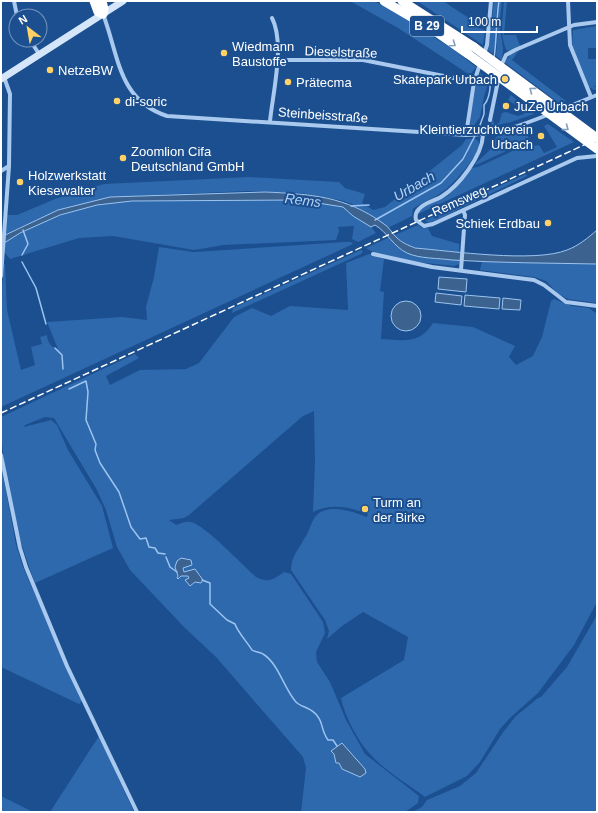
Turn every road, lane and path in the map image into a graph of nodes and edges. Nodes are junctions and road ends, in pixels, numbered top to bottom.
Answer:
1 (94, 1) edge
2 (102, 1) edge
3 (123, 1) edge
4 (384, 1) edge
5 (402, 1) edge
6 (491, 1) edge
7 (568, 1) edge
8 (103, 14) junction
9 (272, 18) dead end
10 (597, 22) edge
11 (568, 28) junction
12 (35, 48) edge
13 (471, 50) junction
14 (39, 54) junction
15 (277, 60) junction
16 (2, 78) edge
17 (474, 82) junction
18 (597, 95) edge
19 (591, 98) junction
20 (490, 120) dead end
21 (270, 121) junction
22 (468, 135) junction
23 (482, 135) junction
24 (597, 138) edge
25 (597, 149) edge
26 (597, 156) edge
27 (9, 166) junction
28 (1, 171) edge
29 (463, 210) junction
30 (3, 217) edge
31 (373, 254) dead end
32 (461, 270) junction
33 (1, 276) edge
34 (597, 306) edge
35 (1, 455) edge
36 (138, 812) edge

1 - 8 highway
2 - 8 highway
3 - 8 street
4 -> 13 highway, B 29
5 - 13 highway, B 29
6 - 17 street
7 - 11 street
8 - 14 street
8 - 21 street, Steinbeisstraße
9 - 15 street
10 - 11 street
11 - 19 street
11 - 20 street
12 - 14 street
24 -> 13 highway, B 29, bridge
13 -> 25 highway, B 29, bridge
14 - 16 street
15 - 17 street, Dieselstraße
15 - 21 street
16 - 27 street
17 - 22 street
18 - 19 street, Steinbeisstraße
19 - 23 street, Steinbeisstraße
21 - 22 street, Steinbeisstraße
22 - 23 street, Steinbeisstraße
23 - 29 street, Remsweg
26 - 29 street, Remsweg
27 - 28 street
27 - 30 street
29 - 32 street
30 - 33 street
31 - 32 street
32 - 34 street
35 - 36 street

